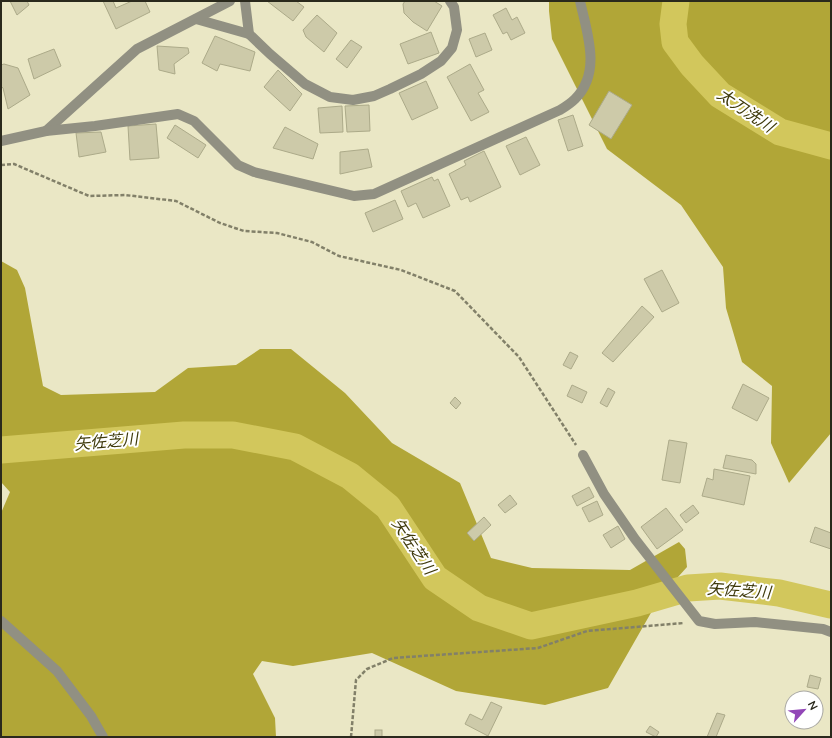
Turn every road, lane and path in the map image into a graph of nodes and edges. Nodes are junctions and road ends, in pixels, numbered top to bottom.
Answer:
1 (245, 1) edge
2 (450, 1) edge
3 (580, 1) edge
4 (226, 2) edge
5 (196, 19) junction
6 (249, 34) junction
7 (46, 130) junction
8 (1, 141) edge
9 (1, 165) edge
10 (583, 455) joint
11 (1, 621) edge
12 (699, 621) junction
13 (831, 632) edge
14 (103, 737) edge
15 (351, 737) edge

1 - 6 street
2 - 6 street
3 - 7 street
4 - 5 street
5 - 6 street
5 - 7 street
7 - 8 street
9 - 10 path
10 - 12 street
11 - 14 street
12 - 13 street
12 - 15 path

